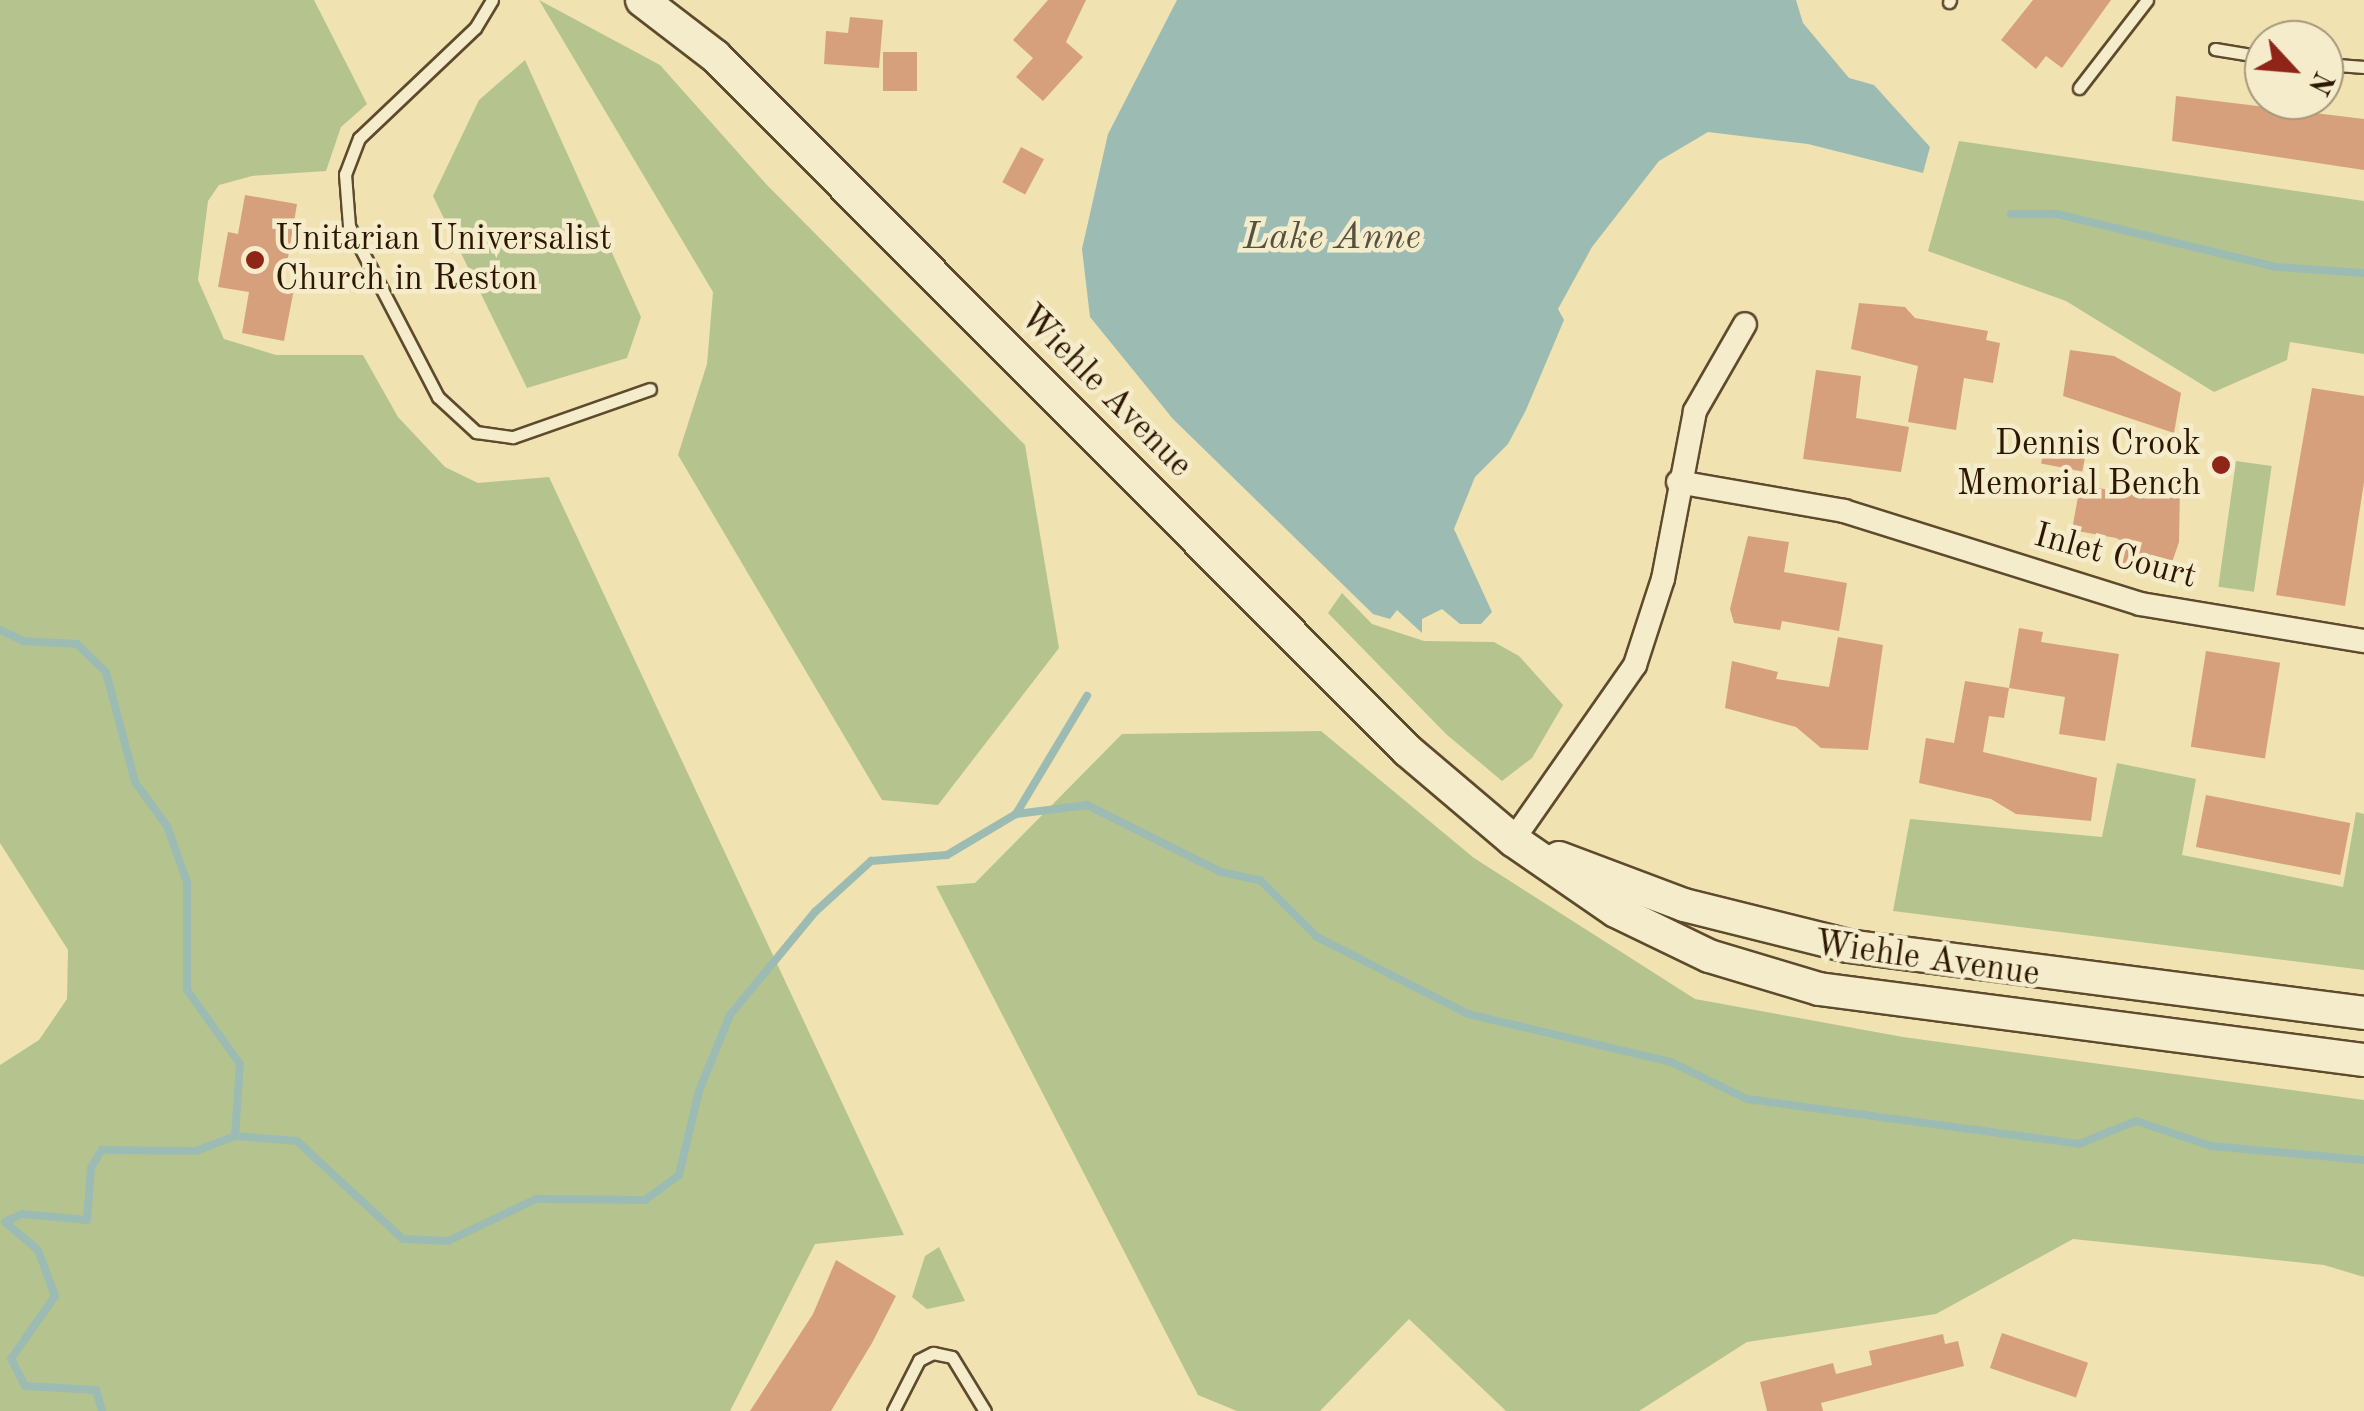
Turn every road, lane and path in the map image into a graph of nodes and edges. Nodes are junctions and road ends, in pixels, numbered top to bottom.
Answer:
1 (492, 0) edge
2 (642, 0) edge
3 (2147, 0) edge
4 (2215, 50) dead end
5 (2244, 54) edge
6 (2079, 88) dead end
7 (1746, 324) dead end
8 (650, 388) dead end
9 (1678, 482) junction
10 (2364, 641) edge
11 (1513, 840) junction
12 (2364, 1013) edge
13 (2364, 1060) edge
14 (893, 1411) edge
15 (985, 1411) edge

1 - 8 lane
2 - 11 main road, Wiehle Avenue
3 - 6 lane
4 - 5 lane
7 - 9 street
9 - 10 street, Inlet Court
9 - 11 street
11 - 12 main road, Wiehle Avenue
11 - 13 main road, Wiehle Avenue
14 - 15 lane

